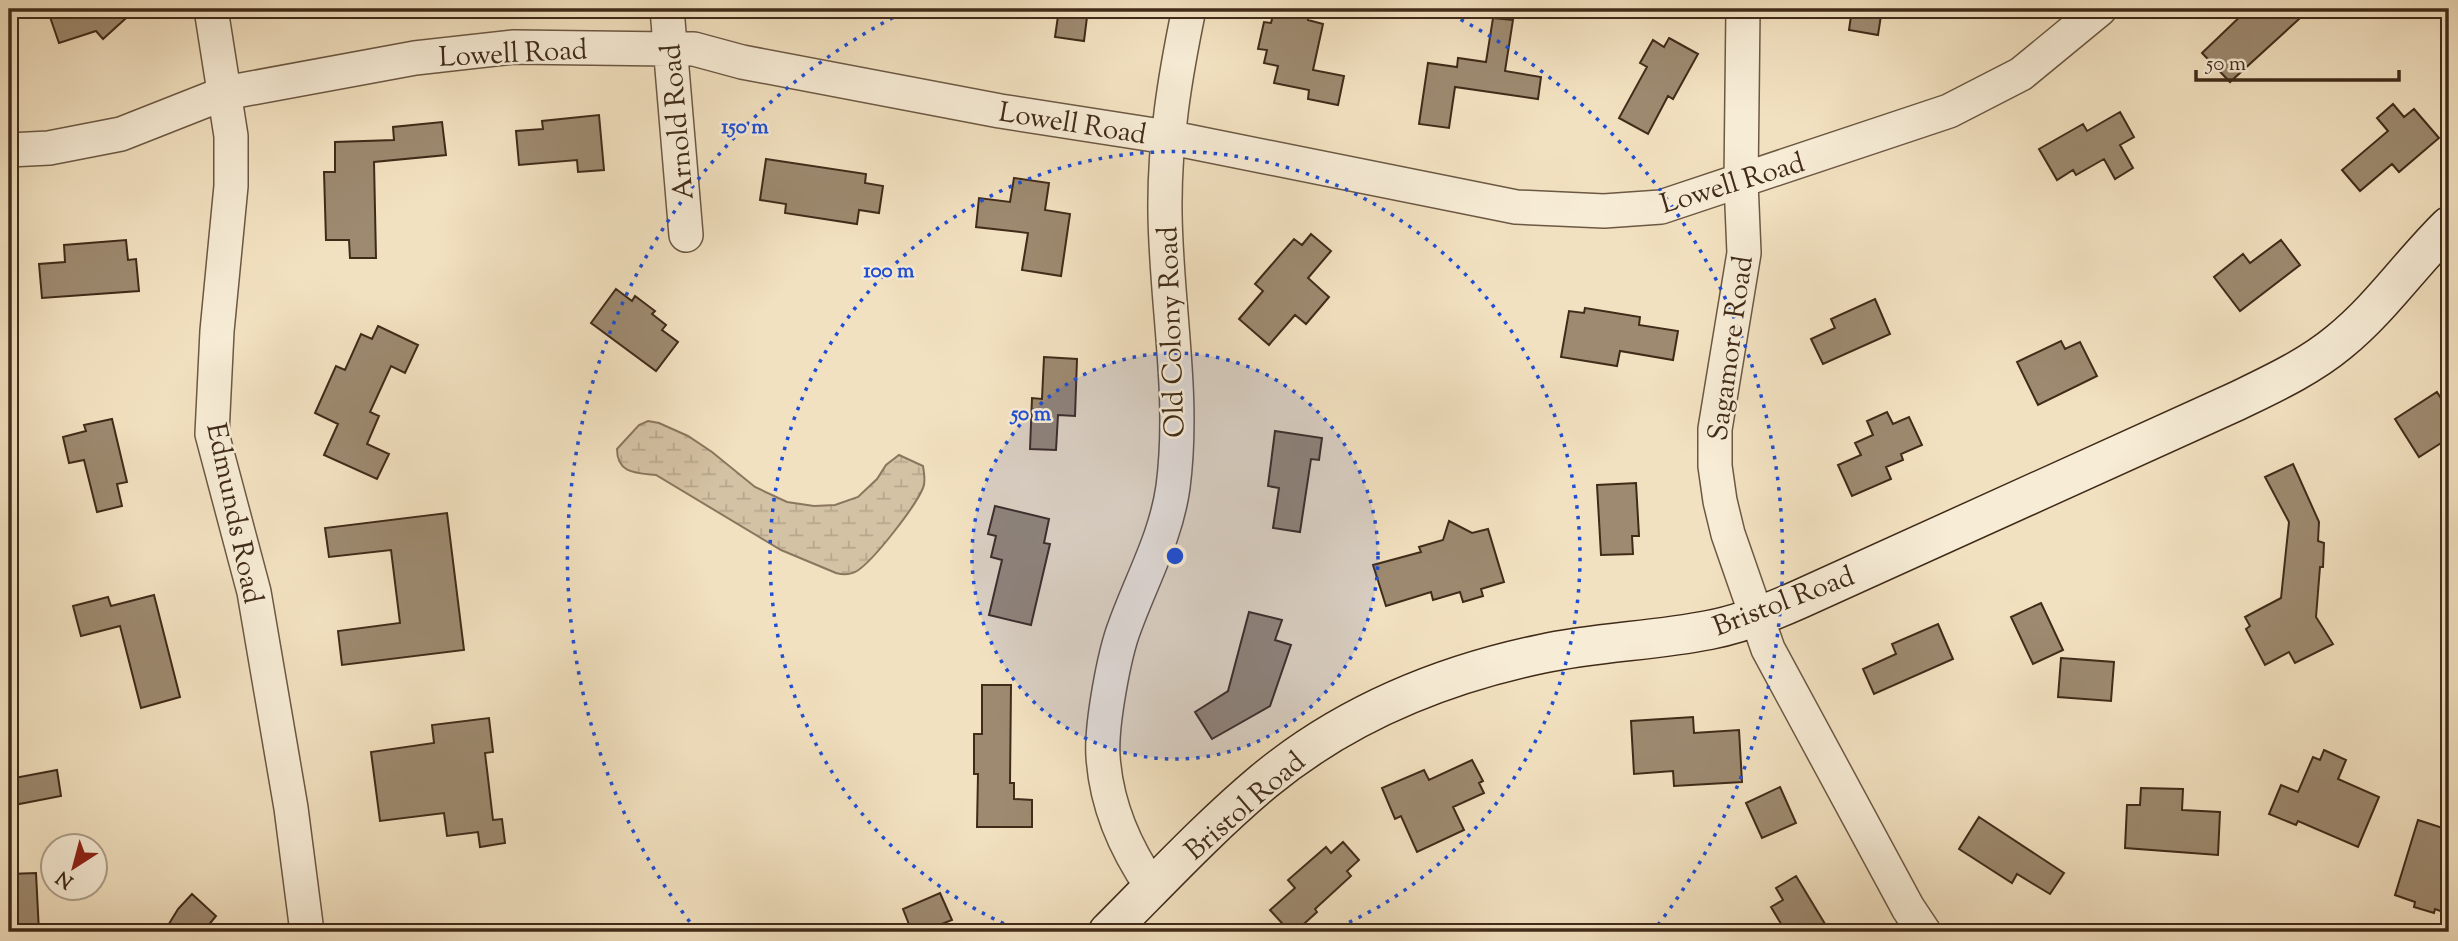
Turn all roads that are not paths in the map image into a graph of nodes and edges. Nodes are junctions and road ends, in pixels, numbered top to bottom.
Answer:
1 (211, 9) edge
2 (667, 9) edge
3 (1189, 9) edge
4 (1743, 9) edge
5 (2100, 9) edge
6 (670, 49) junction
7 (225, 93) junction
8 (1167, 137) junction
9 (9, 150) edge
10 (1741, 182) junction
11 (2449, 226) edge
12 (685, 235) dead end
13 (1755, 617) junction
14 (1152, 887) junction
15 (307, 932) edge
16 (1108, 932) edge
17 (1924, 932) edge

1 - 7 street, Edmunds Road
2 - 6 street, Arnold Road
3 - 8 street, Old Colony Road
4 - 10 street, Sagamore Road
5 - 10 street, Lowell Road
6 - 7 street, Lowell Road
6 - 8 street, Lowell Road
6 - 12 street, Arnold Road
7 - 9 street, Lowell Road
7 - 15 street, Edmunds Road
8 - 10 street, Lowell Road
8 - 14 street, Old Colony Road
10 - 13 street, Sagamore Road
11 - 13 street, Bristol Road
13 - 14 street, Bristol Road
13 - 17 street, Sagamore Road
14 - 16 street, Bristol Road

